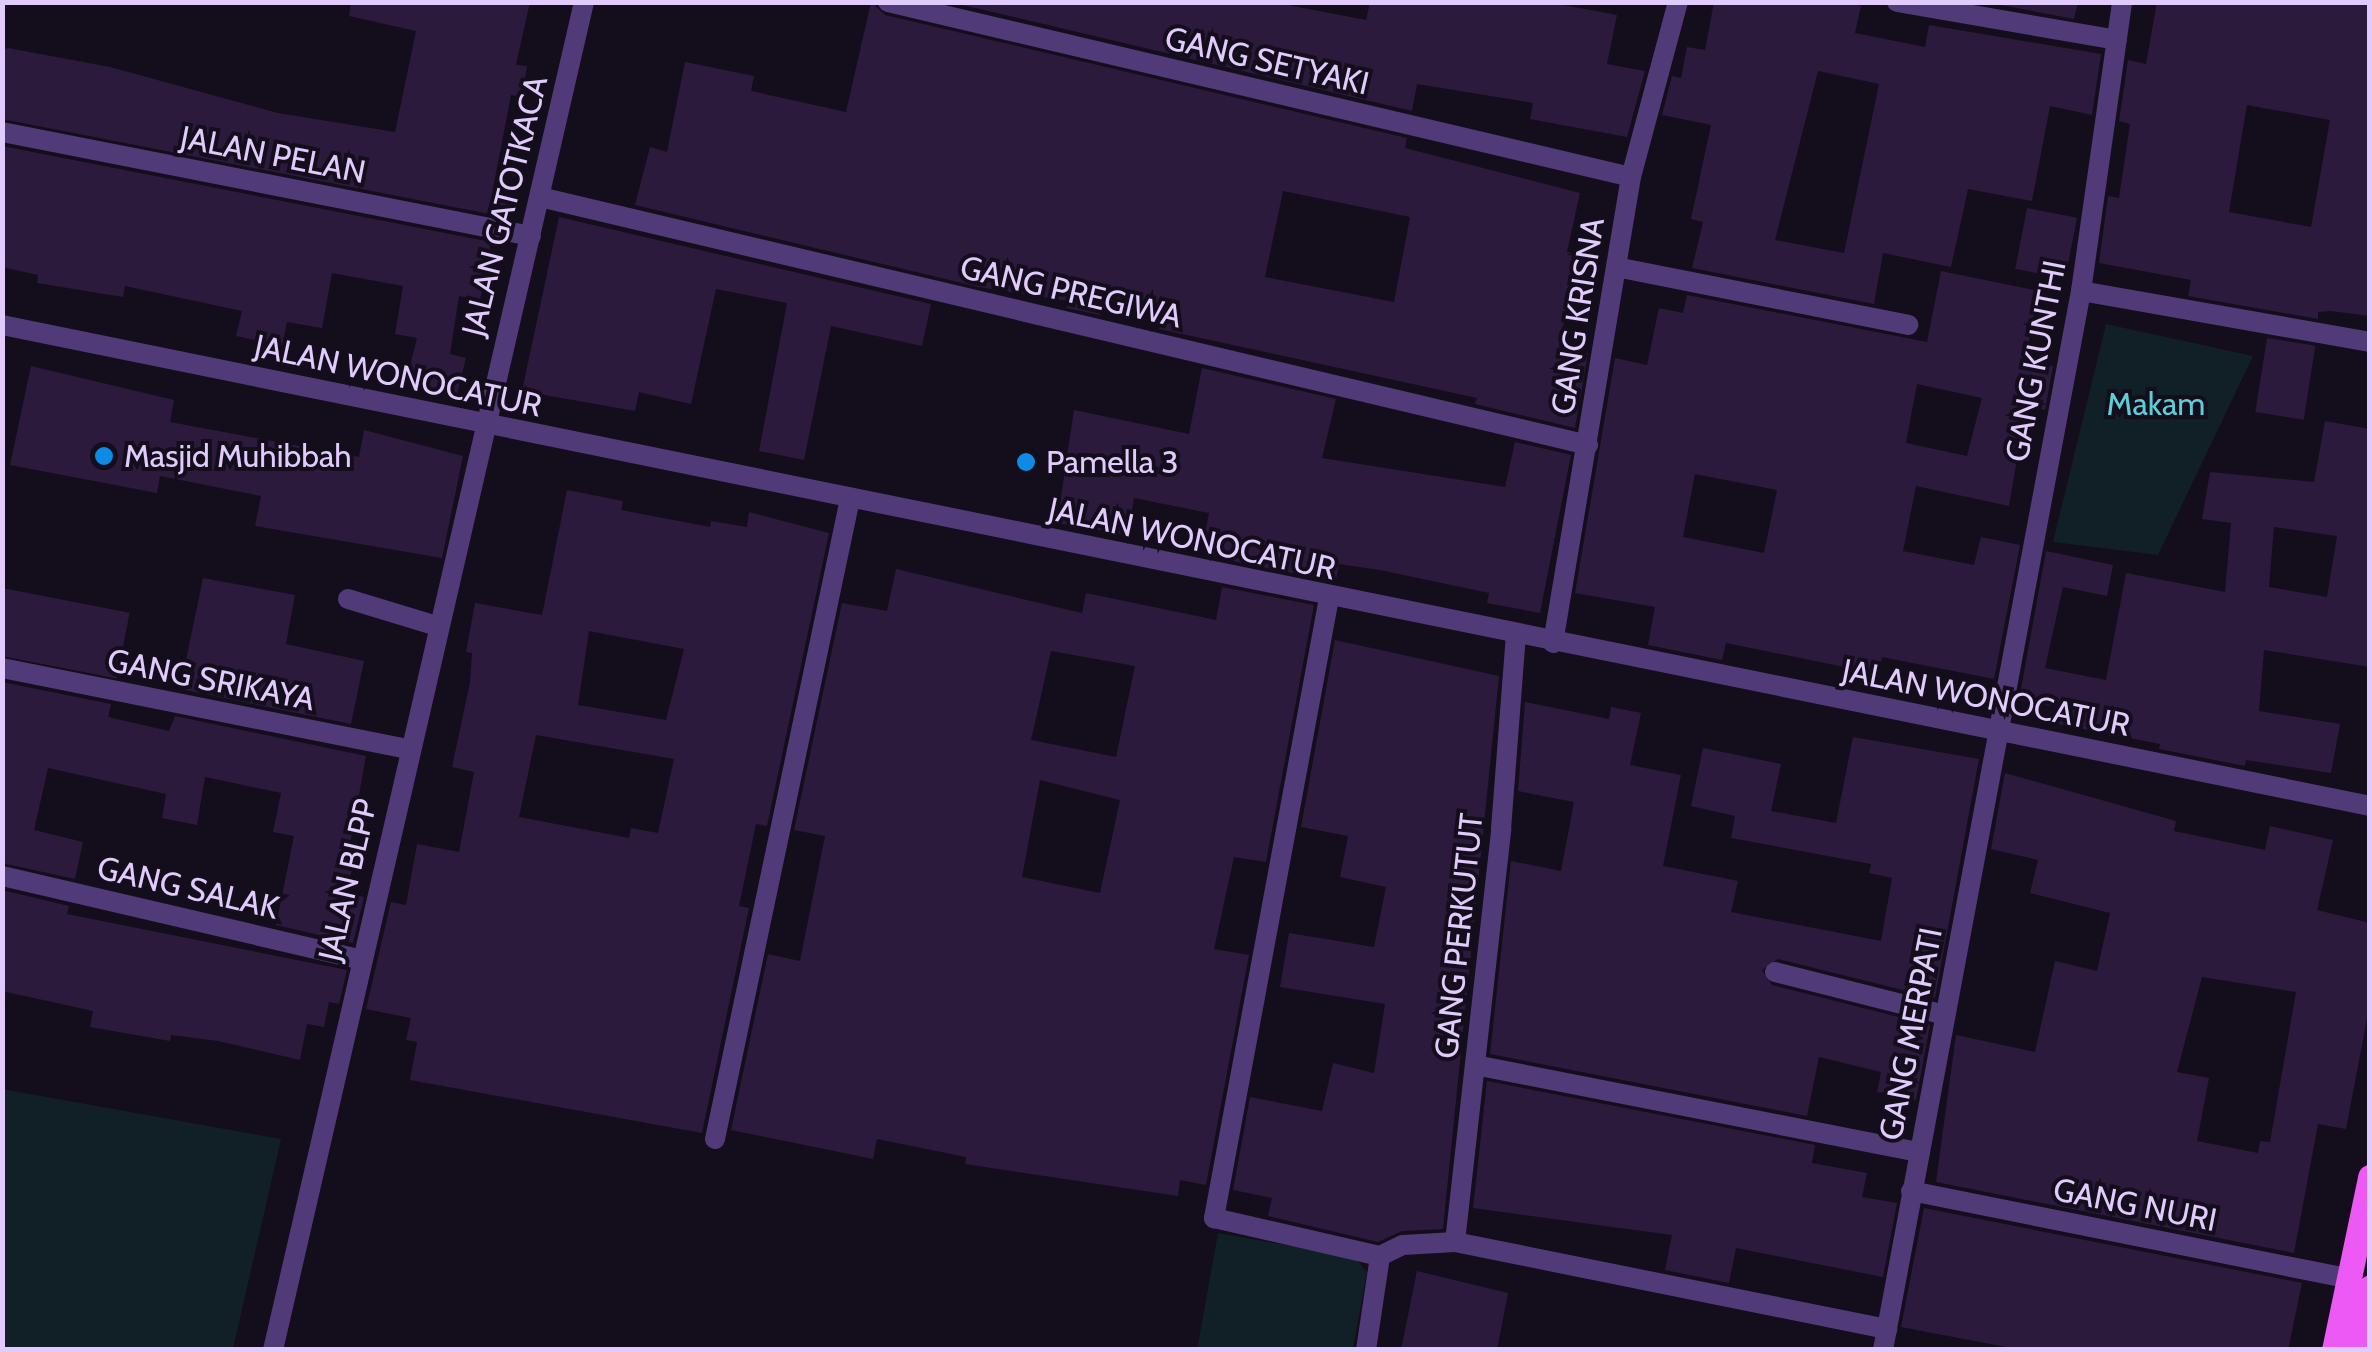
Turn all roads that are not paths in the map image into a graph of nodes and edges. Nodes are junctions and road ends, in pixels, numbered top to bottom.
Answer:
1 (584, 2) edge
2 (888, 2) edge
3 (1678, 2) edge
4 (1897, 2) edge
5 (2122, 2) edge
6 (2117, 40) junction
7 (2, 132) edge
8 (1631, 177) junction
9 (540, 198) junction
10 (531, 236) junction
11 (1616, 267) junction
12 (2081, 291) junction
13 (2, 325) edge
14 (1908, 325) dead end
15 (2370, 342) edge
16 (482, 423) junction
17 (1588, 445) junction
18 (850, 500) junction
19 (1329, 598) junction
20 (348, 599) dead end
21 (438, 626) junction
22 (1516, 636) junction
23 (1553, 643) junction
24 (2, 668) edge
25 (1998, 730) junction
26 (408, 748) junction
27 (2370, 806) edge
28 (2, 876) edge
29 (360, 960) junction
30 (1775, 972) dead end
31 (1946, 1015) junction
32 (1475, 1065) junction
33 (715, 1140) dead end
34 (1920, 1152) junction
35 (2370, 1177) edge
36 (1911, 1191) junction
37 (1455, 1242) junction
38 (1380, 1256) junction
39 (2359, 1283) edge
40 (1885, 1340) edge
41 (273, 1350) edge
42 (1366, 1350) edge
43 (2334, 1350) edge
44 (2357, 1350) edge

1 - 9 street, JALAN GATOTKACA
2 - 8 street, GANG SETYAKI
3 - 8 street, GANG KRISNA
4 - 6 street
5 - 6 street, GANG KUNTHI
6 - 12 street, GANG KUNTHI
7 - 10 street, JALAN PELAN
8 - 11 street, GANG KRISNA
9 - 10 street, JALAN GATOTKACA
9 - 17 street, GANG PREGIWA
10 - 16 street, JALAN GATOTKACA
11 - 14 street
11 - 17 street, GANG KRISNA
12 - 15 street
12 - 25 street, GANG KUNTHI
13 - 16 street, JALAN WONOCATUR
16 - 18 street, JALAN WONOCATUR
16 - 21 street, JALAN BLPP
17 - 23 street, GANG KRISNA
18 - 19 street, JALAN WONOCATUR
18 - 33 street
19 - 22 street, JALAN WONOCATUR
19 - 38 street
20 - 21 street
21 - 26 street, JALAN BLPP
22 - 23 street, JALAN WONOCATUR
22 - 32 street, GANG PERKUTUT
23 - 25 street, JALAN WONOCATUR
24 - 26 street, GANG SRIKAYA
25 - 27 street, JALAN WONOCATUR
25 - 31 street, GANG MERPATI
26 - 29 street, JALAN BLPP
28 - 29 street, GANG SALAK
29 - 41 street, JALAN BLPP
30 - 31 street
31 - 34 street, GANG MERPATI
32 - 34 street
32 - 37 street, GANG PERKUTUT
34 - 36 street, GANG MERPATI
35 - 39 main road
36 - 39 street, GANG NURI
36 - 40 street, GANG MERPATI
37 - 38 street
37 - 40 street
38 - 42 street
39 - 43 main road
39 - 44 main road

